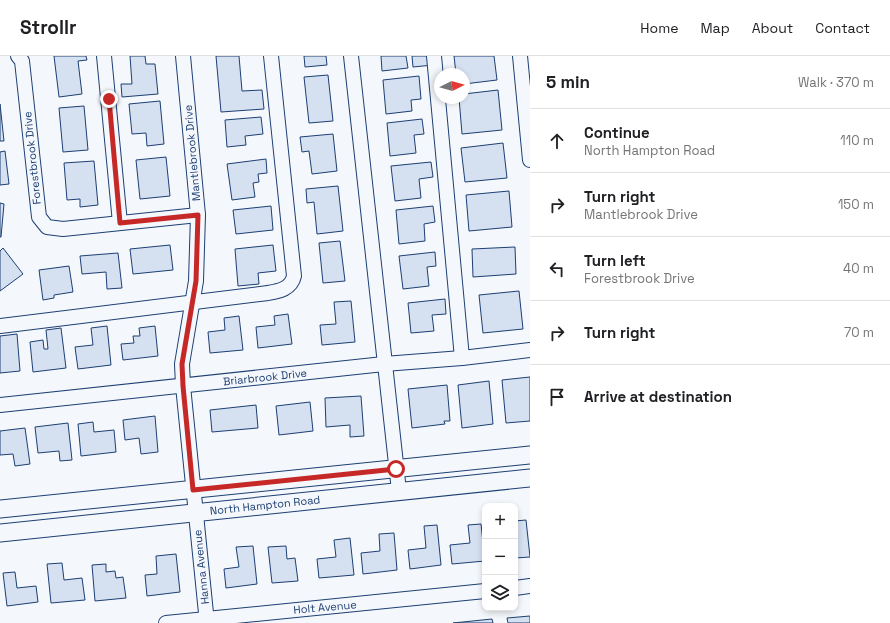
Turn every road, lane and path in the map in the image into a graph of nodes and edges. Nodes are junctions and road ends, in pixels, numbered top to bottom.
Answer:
1 (18, 56) edge
2 (104, 56) edge
3 (183, 56) edge
4 (272, 56) edge
5 (351, 56) edge
6 (434, 56) edge
7 (520, 56) edge
8 (530, 160) edge
9 (198, 215) junction
10 (120, 223) junction
11 (192, 302) junction
12 (0, 326) edge
13 (530, 350) edge
14 (462, 358) junction
15 (384, 364) junction
16 (183, 386) junction
17 (0, 404) edge
18 (530, 455) edge
19 (396, 469) junction
20 (530, 478) edge
21 (193, 490) junction
22 (399, 491) junction
23 (0, 509) edge
24 (195, 512) junction
25 (0, 532) edge
26 (530, 586) edge
27 (518, 588) edge
28 (482, 591) edge
29 (206, 621) edge
30 (166, 623) edge

1 - 10 street, Forestbrook Drive
2 - 10 street
3 - 9 street, Mantlebrook Drive
4 - 11 street
5 - 15 street
6 - 14 street
7 - 8 street
9 - 10 street, Forestbrook Drive
9 - 11 street, Mantlebrook Drive
11 - 12 street
11 - 16 street, Mantlebrook Drive
13 - 14 street, Briarbrook Drive
14 - 15 street, Briarbrook Drive
15 - 16 street, Briarbrook Drive
15 - 19 street
16 - 17 street, Briarbrook Drive
16 - 21 street, Mantlebrook Drive
18 - 19 main road, North Hampton Road
19 - 21 main road, North Hampton Road
19 - 22 street
20 - 22 main road, North Hampton Road
21 - 23 main road, North Hampton Road
21 - 24 street, Mantlebrook Drive
22 - 24 main road, North Hampton Road
24 - 25 main road, North Hampton Road
24 - 29 street, Hanna Avenue
26 - 27 street
28 - 29 street, Holt Avenue
29 - 30 street, Holt Avenue

